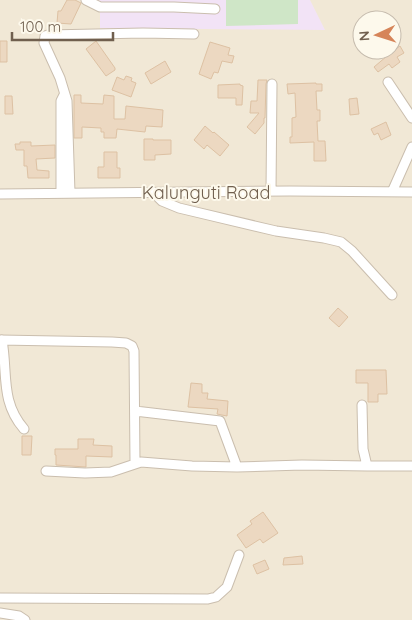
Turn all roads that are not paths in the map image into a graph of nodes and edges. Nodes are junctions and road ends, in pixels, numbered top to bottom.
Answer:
1 (86, 0) edge
2 (214, 9) dead end
3 (194, 34) dead end
4 (388, 82) dead end
5 (272, 84) dead end
6 (412, 118) edge
7 (412, 147) edge
8 (153, 192) junction
9 (271, 192) junction
10 (392, 192) junction
11 (412, 192) edge
12 (65, 193) junction
13 (0, 194) edge
14 (392, 295) dead end
15 (1, 340) edge
16 (362, 405) dead end
17 (136, 411) junction
18 (24, 429) dead end
19 (135, 464) junction
20 (367, 466) junction
21 (412, 466) edge
22 (237, 467) junction
23 (46, 471) dead end
24 (239, 555) dead end
25 (0, 598) edge
26 (0, 613) edge
27 (24, 620) edge

1 - 2 street
3 - 12 street
4 - 6 street
5 - 9 street
7 - 10 street
8 - 9 street, Kalunguti Road
8 - 12 street, Kalunguti Road
8 - 14 street
9 - 10 street, Kalunguti Road
10 - 11 street, Kalunguti Road
12 - 13 street, Kalunguti Road
15 - 17 street
15 - 18 street
16 - 20 street
17 - 19 street
17 - 22 street
19 - 22 street
19 - 23 street
20 - 21 street
20 - 22 street
24 - 25 street
26 - 27 street

